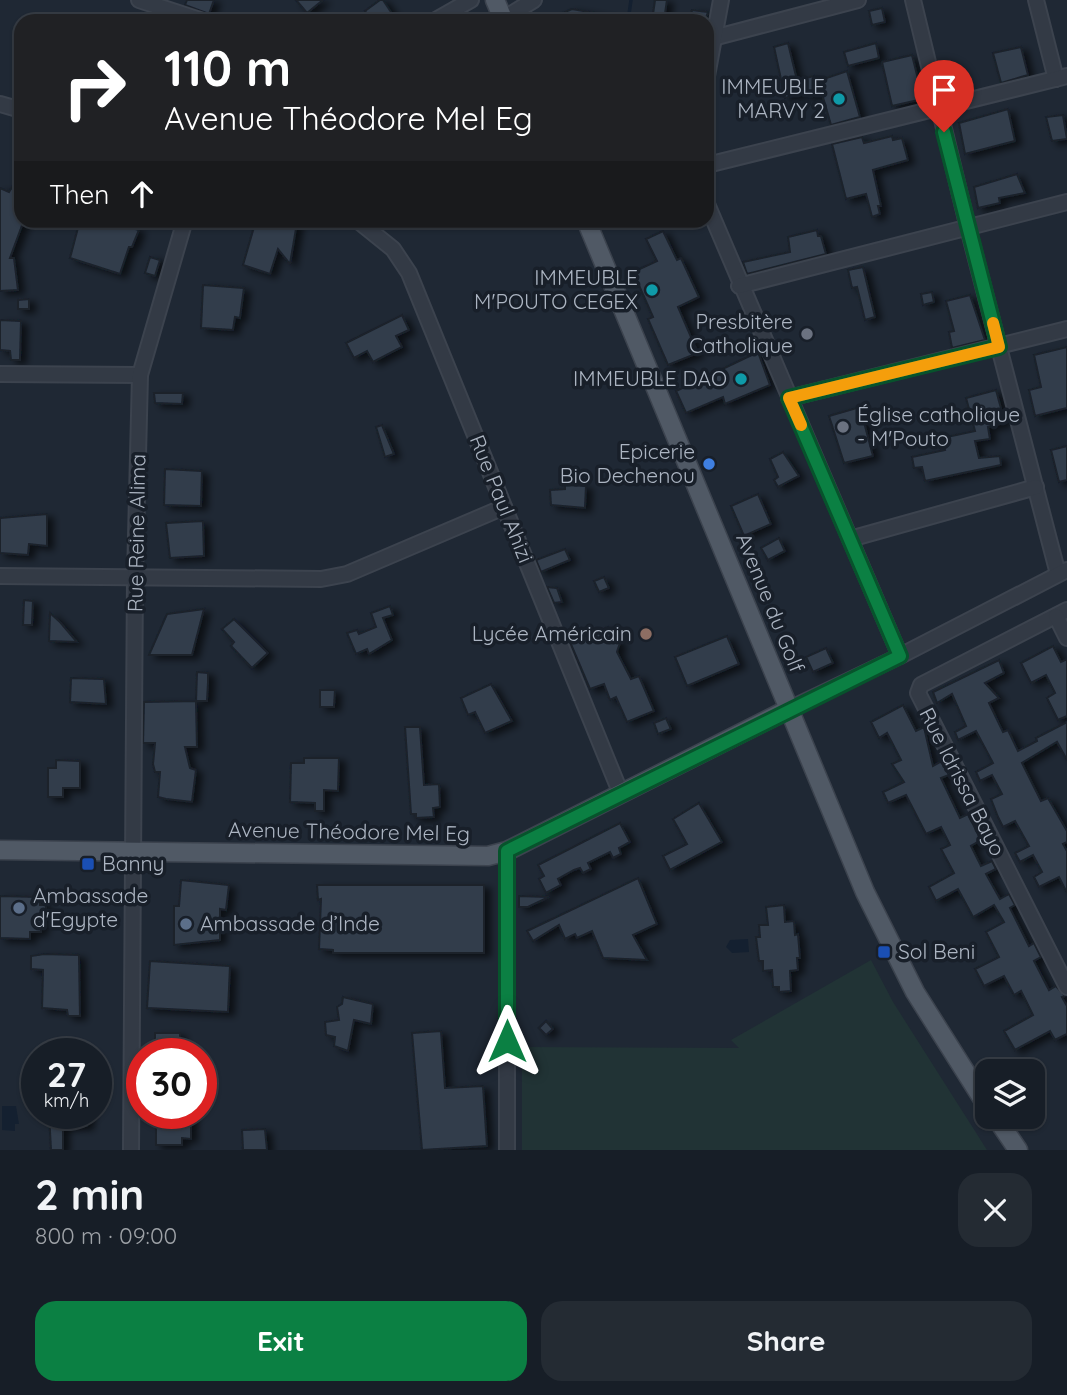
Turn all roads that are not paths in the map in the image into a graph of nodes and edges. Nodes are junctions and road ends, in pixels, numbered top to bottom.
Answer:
1 (139, 0) edge
2 (471, 0) edge
3 (534, 0) edge
4 (721, 0) edge
5 (858, 0) edge
6 (913, 0) edge
7 (1036, 0) edge
8 (182, 14) edge
9 (446, 14) edge
10 (512, 14) edge
11 (714, 33) edge
12 (714, 38) edge
13 (1061, 77) edge
14 (938, 108) junction
15 (714, 163) edge
16 (1067, 202) edge
17 (714, 222) edge
18 (183, 228) edge
19 (367, 228) edge
20 (592, 228) edge
21 (968, 228) junction
22 (739, 286) junction
23 (1067, 329) edge
24 (999, 347) junction
25 (0, 374) edge
26 (140, 375) junction
27 (789, 398) junction
28 (1036, 487) junction
29 (504, 507) junction
30 (850, 538) junction
31 (1062, 572) edge
32 (0, 576) edge
33 (135, 577) junction
34 (1061, 613) edge
35 (1067, 638) edge
36 (900, 656) junction
37 (789, 709) junction
38 (621, 794) junction
39 (0, 850) edge
40 (507, 851) junction
41 (135, 852) junction
42 (1067, 987) edge
43 (975, 1087) edge
44 (1004, 1129) edge
45 (131, 1150) edge
46 (507, 1150) edge
47 (1018, 1150) edge

1 - 8 street
2 - 9 street
3 - 10 street
4 - 11 street
5 - 12 street
6 - 14 street
7 - 13 street
13 - 14 street
14 - 15 street
14 - 21 street
16 - 21 street
17 - 22 street
18 - 26 street, Rue Reine Alima
19 - 29 street, Rue Paul Ahizi
20 - 37 main road, Avenue du Golf
21 - 22 street
21 - 24 street
22 - 27 street
23 - 24 street
24 - 27 street
24 - 28 street
25 - 26 street
26 - 33 street, Rue Reine Alima
27 - 30 street
28 - 30 street
28 - 31 street
29 - 33 street
29 - 38 street, Rue Paul Ahizi
30 - 36 street
31 - 36 street
32 - 33 street
33 - 41 street, Rue Reine Alima
34 - 35 street
34 - 42 street, Rue Idrissa Bayo
36 - 37 street
37 - 38 main road, Avenue Théodore Mel Eg
37 - 43 main road, Avenue du Golf
38 - 40 main road, Avenue Théodore Mel Eg
39 - 41 main road, Avenue Théodore Mel Eg
40 - 41 main road, Avenue Théodore Mel Eg
40 - 46 street
41 - 45 street, Rue Reine Alima
44 - 47 main road

